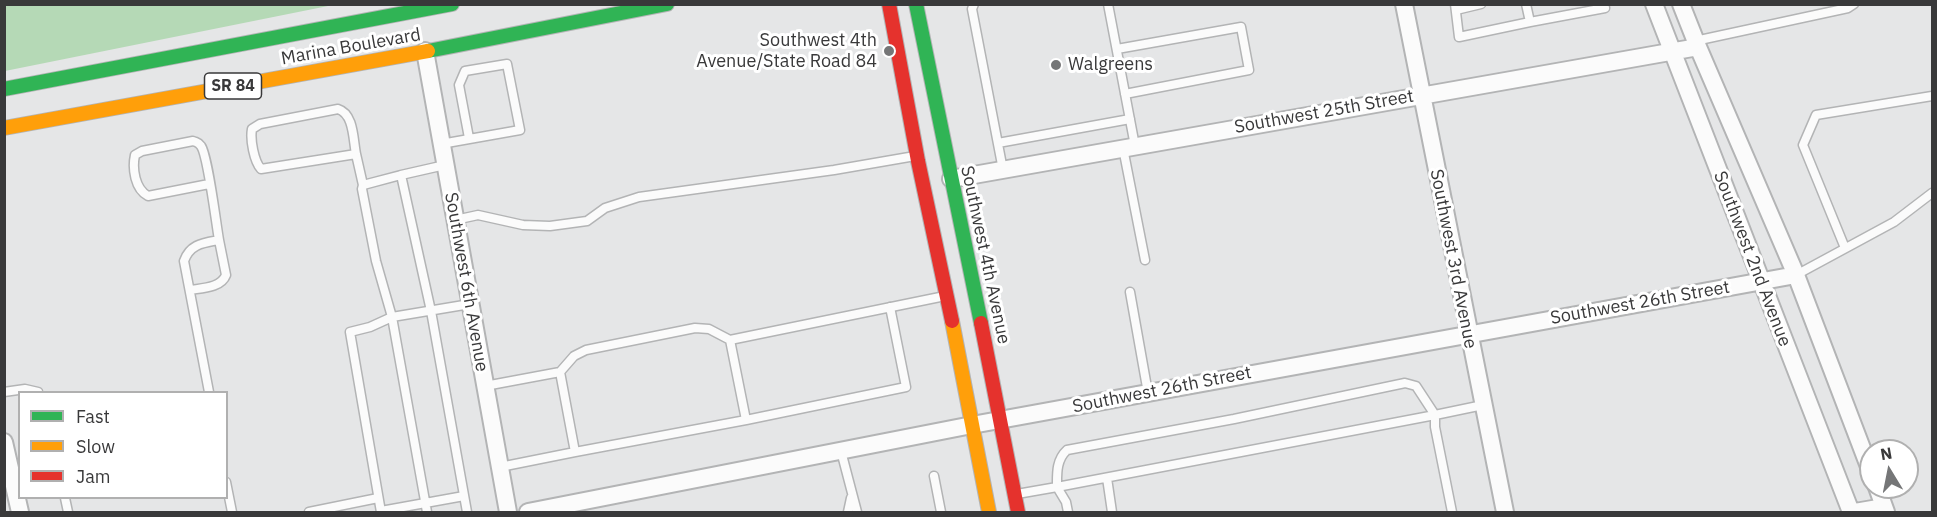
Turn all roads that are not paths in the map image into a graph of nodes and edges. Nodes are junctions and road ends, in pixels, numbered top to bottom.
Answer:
1 (452, 4) edge
2 (667, 4) edge
3 (889, 4) edge
4 (916, 4) edge
5 (974, 4) edge
6 (1108, 4) edge
7 (1404, 4) edge
8 (1481, 4) edge
9 (1526, 4) edge
10 (1604, 4) edge
11 (1654, 4) edge
12 (1681, 4) edge
13 (1854, 4) edge
14 (423, 7) edge
15 (1455, 7) edge
16 (1530, 22) junction
17 (1696, 44) junction
18 (1117, 49) junction
19 (424, 51) junction
20 (1671, 52) junction
21 (4, 89) edge
22 (1125, 94) junction
23 (1420, 95) junction
24 (1932, 96) edge
25 (1130, 119) junction
26 (4, 128) edge
27 (469, 138) junction
28 (998, 143) junction
29 (441, 144) junction
30 (1129, 147) junction
31 (356, 154) junction
32 (917, 155) junction
33 (445, 165) junction
34 (1003, 170) junction
35 (402, 176) junction
36 (951, 179) junction
37 (209, 184) junction
38 (363, 185) junction
39 (1932, 193) edge
40 (455, 220) junction
41 (219, 240) junction
42 (1845, 248) junction
43 (1145, 260) dead end
44 (1796, 275) junction
45 (1762, 282) junction
46 (190, 290) junction
47 (1130, 292) dead end
48 (947, 295) junction
49 (470, 304) junction
50 (890, 307) junction
51 (431, 311) junction
52 (392, 317) junction
53 (1468, 334) junction
54 (730, 340) junction
55 (560, 372) junction
56 (485, 386) junction
57 (31, 391) edge
58 (209, 391) edge
59 (4, 392) edge
60 (1148, 393) junction
61 (1483, 405) junction
62 (1435, 415) junction
63 (746, 420) junction
64 (1000, 420) junction
65 (972, 425) junction
66 (1859, 440) edge
67 (4, 442) edge
68 (841, 451) junction
69 (575, 452) junction
70 (500, 466) junction
71 (934, 476) dead end
72 (1107, 478) junction
73 (1057, 487) junction
74 (228, 493) edge
75 (852, 494) junction
76 (1014, 494) junction
77 (464, 496) junction
78 (378, 498) junction
79 (426, 502) junction
80 (1885, 510) edge
81 (381, 512) edge
82 (20, 513) edge
83 (232, 513) edge
84 (309, 513) edge
85 (428, 513) edge
86 (467, 513) edge
87 (508, 513) edge
88 (528, 513) edge
89 (848, 513) edge
90 (856, 513) edge
91 (941, 513) edge
92 (989, 513) edge
93 (1018, 513) edge
94 (1068, 513) edge
95 (1112, 513) edge
96 (1452, 513) edge
97 (1505, 513) edge
98 (1853, 513) edge

1 - 14 main road, Marina Boulevard / SR 84
2 - 19 main road, Marina Boulevard / SR 84
3 - 32 main road
4 - 36 main road, Southwest 4th Avenue
5 - 28 lane
6 - 18 lane
7 - 23 street, Southwest 3rd Avenue
8 - 15 lane
9 - 16 lane
10 - 16 lane
11 - 20 street, Southwest 2nd Avenue
12 - 17 street, Southwest 2nd Avenue
13 - 17 lane
14 - 21 main road, Marina Boulevard / SR 84
15 - 16 lane
17 - 20 street, Southwest 25th Street
17 - 44 street, Southwest 2nd Avenue
18 - 22 lane
18 - 22 lane
19 - 26 main road, Marina Boulevard / SR 84
19 - 29 street, Southwest 6th Avenue
20 - 23 street, Southwest 25th Street
20 - 45 street, Southwest 2nd Avenue
22 - 25 lane
23 - 30 street, Southwest 25th Street
23 - 53 street, Southwest 3rd Avenue
24 - 42 lane
25 - 28 lane
25 - 30 lane
27 - 27 lane
27 - 29 lane
28 - 34 lane
29 - 33 street, Southwest 6th Avenue
30 - 34 street, Southwest 25th Street
30 - 43 lane
31 - 31 lane
31 - 38 lane
32 - 40 lane
32 - 48 main road
33 - 35 lane
33 - 40 street, Southwest 6th Avenue
34 - 36 street, Southwest 25th Street
35 - 38 lane
35 - 51 lane
36 - 64 main road, Southwest 4th Avenue
37 - 37 lane
37 - 41 lane
38 - 52 lane
39 - 42 lane
40 - 49 street, Southwest 6th Avenue
41 - 46 lane
41 - 46 lane
42 - 44 lane
44 - 45 street, Southwest 26th Street
44 - 66 street, Southwest 2nd Avenue
45 - 53 street, Southwest 26th Street
45 - 98 street, Southwest 2nd Avenue
46 - 58 lane
47 - 60 lane
48 - 50 lane
48 - 65 main road
49 - 51 lane
49 - 56 street, Southwest 6th Avenue
50 - 54 lane
50 - 63 lane
51 - 52 lane
51 - 77 lane
52 - 78 lane
52 - 79 lane
53 - 60 street, Southwest 26th Street
53 - 61 street, Southwest 3rd Avenue
54 - 55 lane
54 - 63 lane
55 - 56 lane
55 - 69 lane
56 - 70 street, Southwest 6th Avenue
57 - 59 lane
60 - 64 street, Southwest 26th Street
61 - 62 lane
61 - 97 street, Southwest 3rd Avenue
62 - 72 lane
62 - 73 lane
62 - 96 lane
63 - 69 lane
64 - 65 street, Southwest 26th Street
64 - 76 main road, Southwest 4th Avenue
65 - 68 street, Southwest 26th Street
65 - 92 main road
67 - 82 street
68 - 75 lane
68 - 88 street, Southwest 26th Street
69 - 70 lane
70 - 87 street, Southwest 6th Avenue
71 - 91 lane
72 - 73 lane
72 - 95 lane
73 - 76 lane
73 - 94 lane
74 - 83 lane
75 - 89 lane
75 - 90 lane
76 - 93 main road, Southwest 4th Avenue
77 - 79 lane
77 - 86 lane
78 - 81 lane
78 - 84 lane
79 - 81 lane
79 - 85 lane
80 - 98 street

